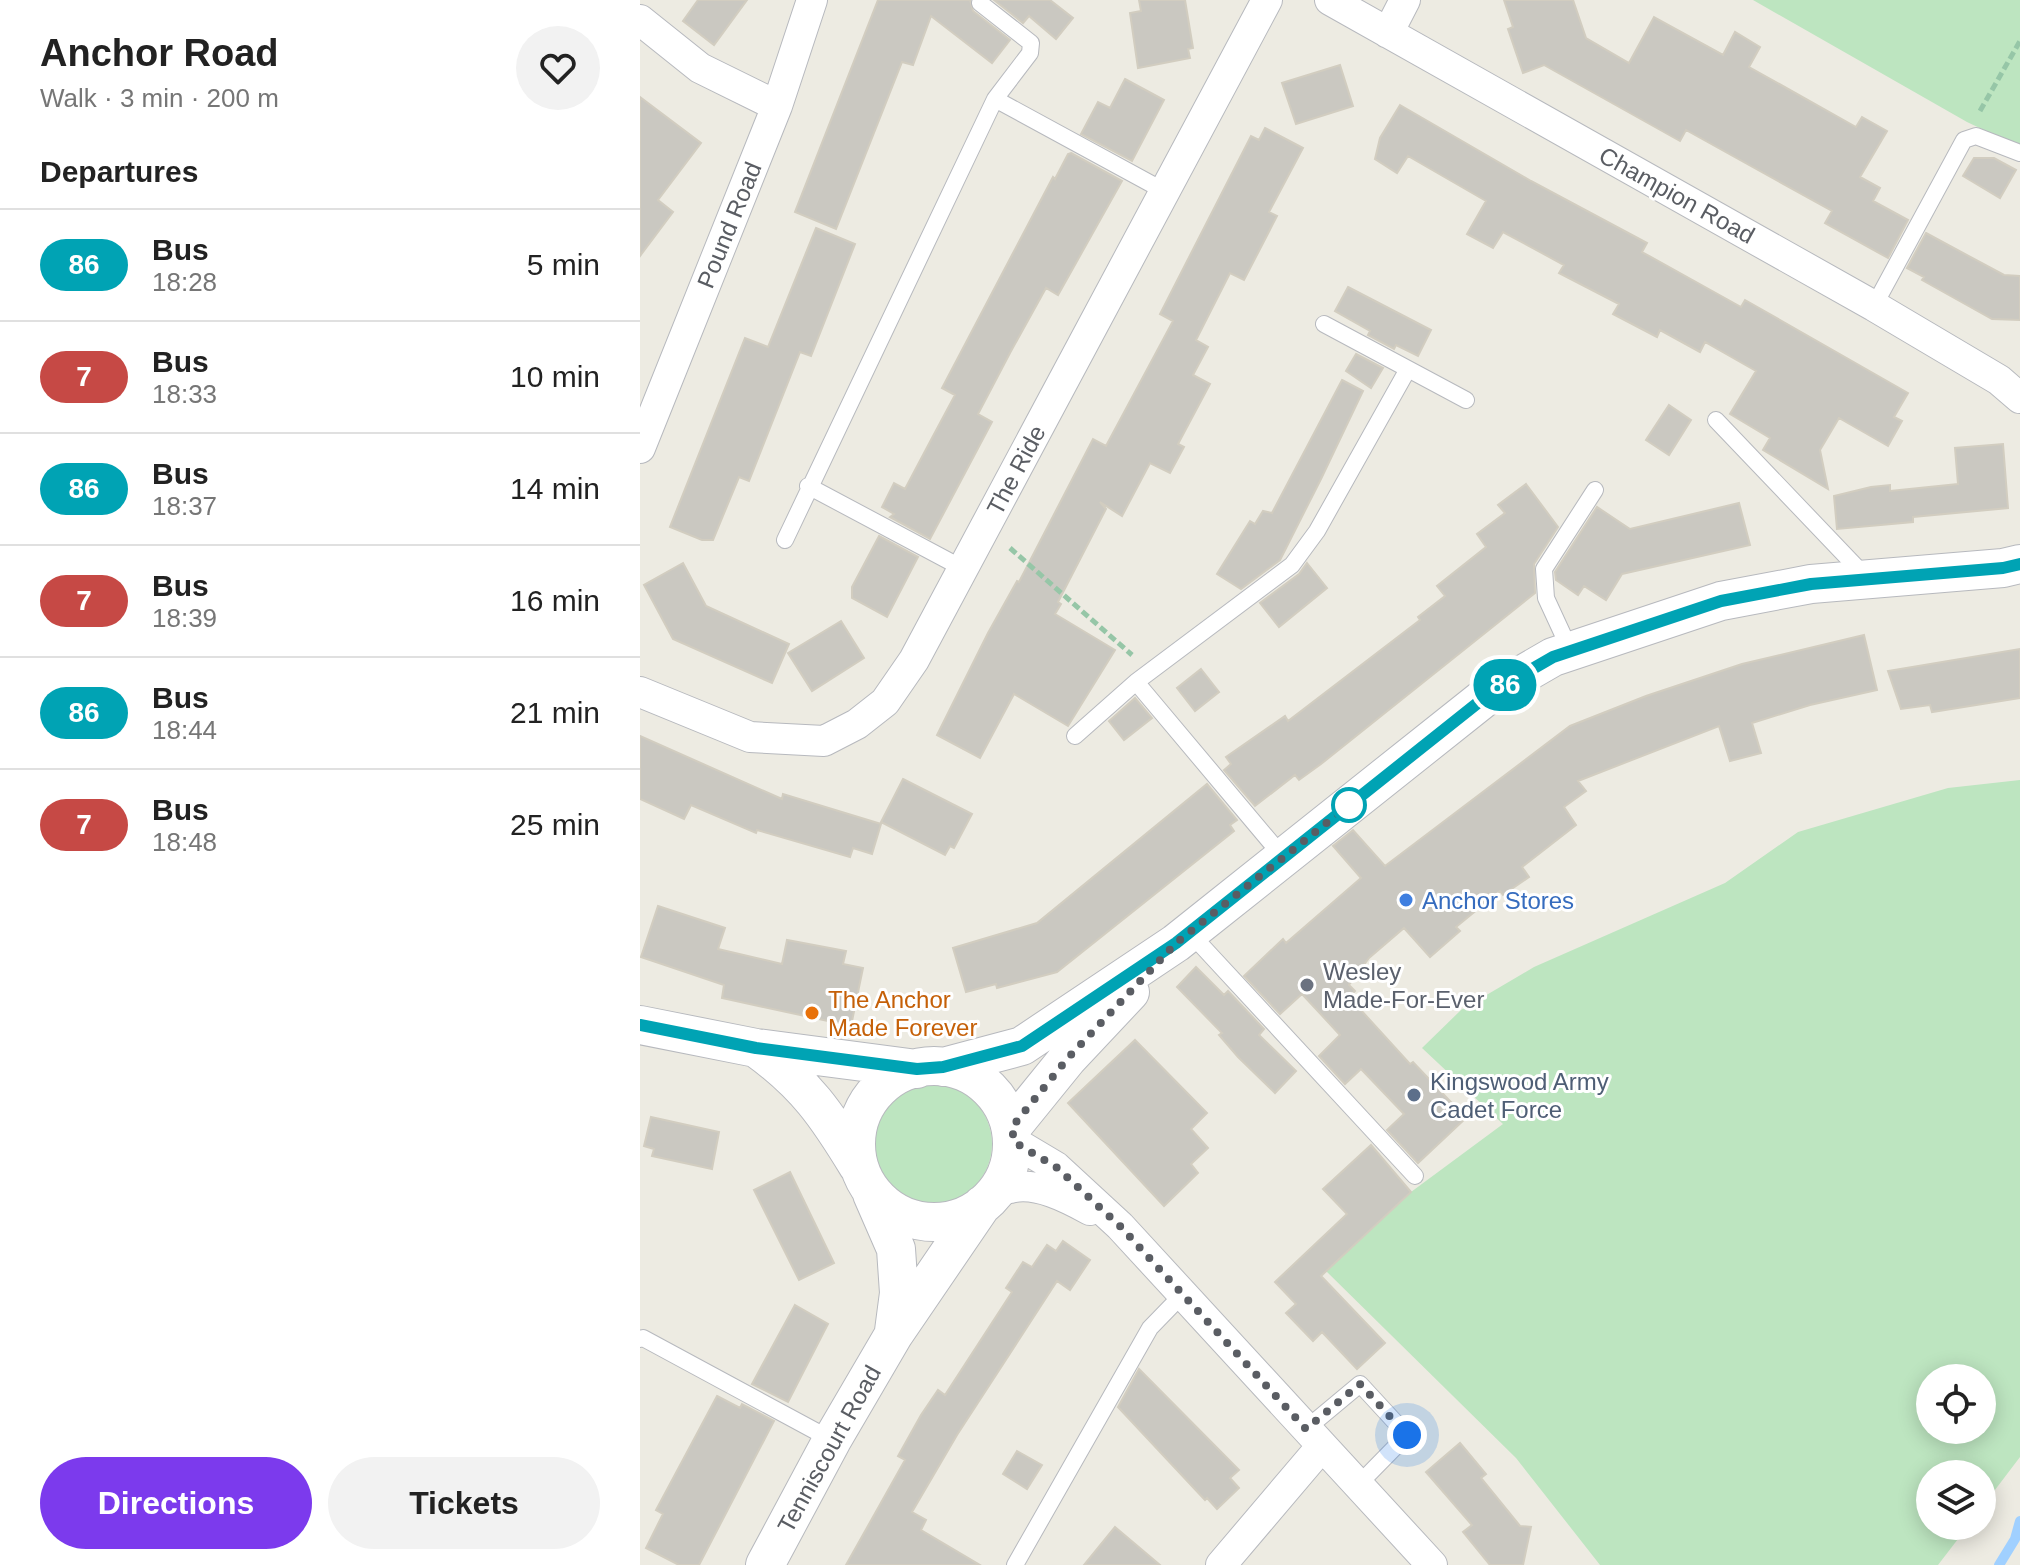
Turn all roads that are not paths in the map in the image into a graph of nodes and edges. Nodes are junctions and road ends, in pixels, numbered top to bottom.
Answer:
1 (812, 0) edge
2 (1267, 0) edge
3 (1330, 0) edge
4 (1405, 0) edge
5 (980, 3) dead end
6 (640, 20) edge
7 (1388, 33) junction
8 (995, 99) junction
9 (777, 106) junction
10 (2020, 153) edge
11 (1166, 192) junction
12 (1874, 306) junction
13 (1324, 324) dead end
14 (1408, 369) junction
15 (2020, 398) edge
16 (1466, 400) dead end
17 (1716, 420) dead end
18 (640, 448) edge
19 (808, 486) junction
20 (1595, 490) dead end
21 (785, 540) dead end
22 (2020, 564) edge
23 (962, 568) junction
24 (1868, 579) junction
25 (1570, 650) junction
26 (1136, 682) junction
27 (640, 692) edge
28 (1075, 736) dead end
29 (1284, 859) junction
30 (1183, 938) junction
31 (640, 1025) edge
32 (756, 1048) junction
33 (930, 1068) junction
34 (1013, 1134) junction
35 (1415, 1176) dead end
36 (866, 1181) junction
37 (987, 1200) junction
38 (1120, 1226) junction
39 (1183, 1294) junction
40 (894, 1334) junction
41 (640, 1339) edge
42 (1314, 1437) junction
43 (832, 1440) junction
44 (1358, 1485) junction
45 (765, 1565) edge
46 (1015, 1565) edge
47 (1221, 1565) edge
48 (1432, 1565) edge

1 - 9 street, Pound Road
2 - 11 street, The Ride
3 - 7 street, Champion Road
4 - 7 street
5 - 8 lane
6 - 9 street
7 - 12 street, Champion Road
8 - 11 lane
8 - 19 lane
9 - 18 street, Pound Road
10 - 12 lane
11 - 23 street, The Ride
12 - 15 street, Champion Road
13 - 14 lane
14 - 16 lane
14 - 26 lane
17 - 24 lane
19 - 21 lane
19 - 23 lane
20 - 25 lane
22 - 24 street
23 - 27 street, The Ride
24 - 25 street
25 - 29 street
26 - 28 lane
26 - 29 lane
29 - 30 street
30 - 33 street
30 - 34 street
30 - 35 lane
31 - 32 street
32 - 33 street
32 - 36 street
33 - 34 street
33 - 36 street
34 - 37 street
34 - 38 street
36 - 37 street
36 - 40 street, Tenniscourt Road
37 - 38 street
37 - 40 street, Tenniscourt Road
38 - 39 street
39 - 42 street
39 - 46 lane
40 - 43 street, Tenniscourt Road
41 - 43 lane
42 - 44 street
42 - 44 lane
42 - 47 street
43 - 45 street, Tenniscourt Road
44 - 48 street

